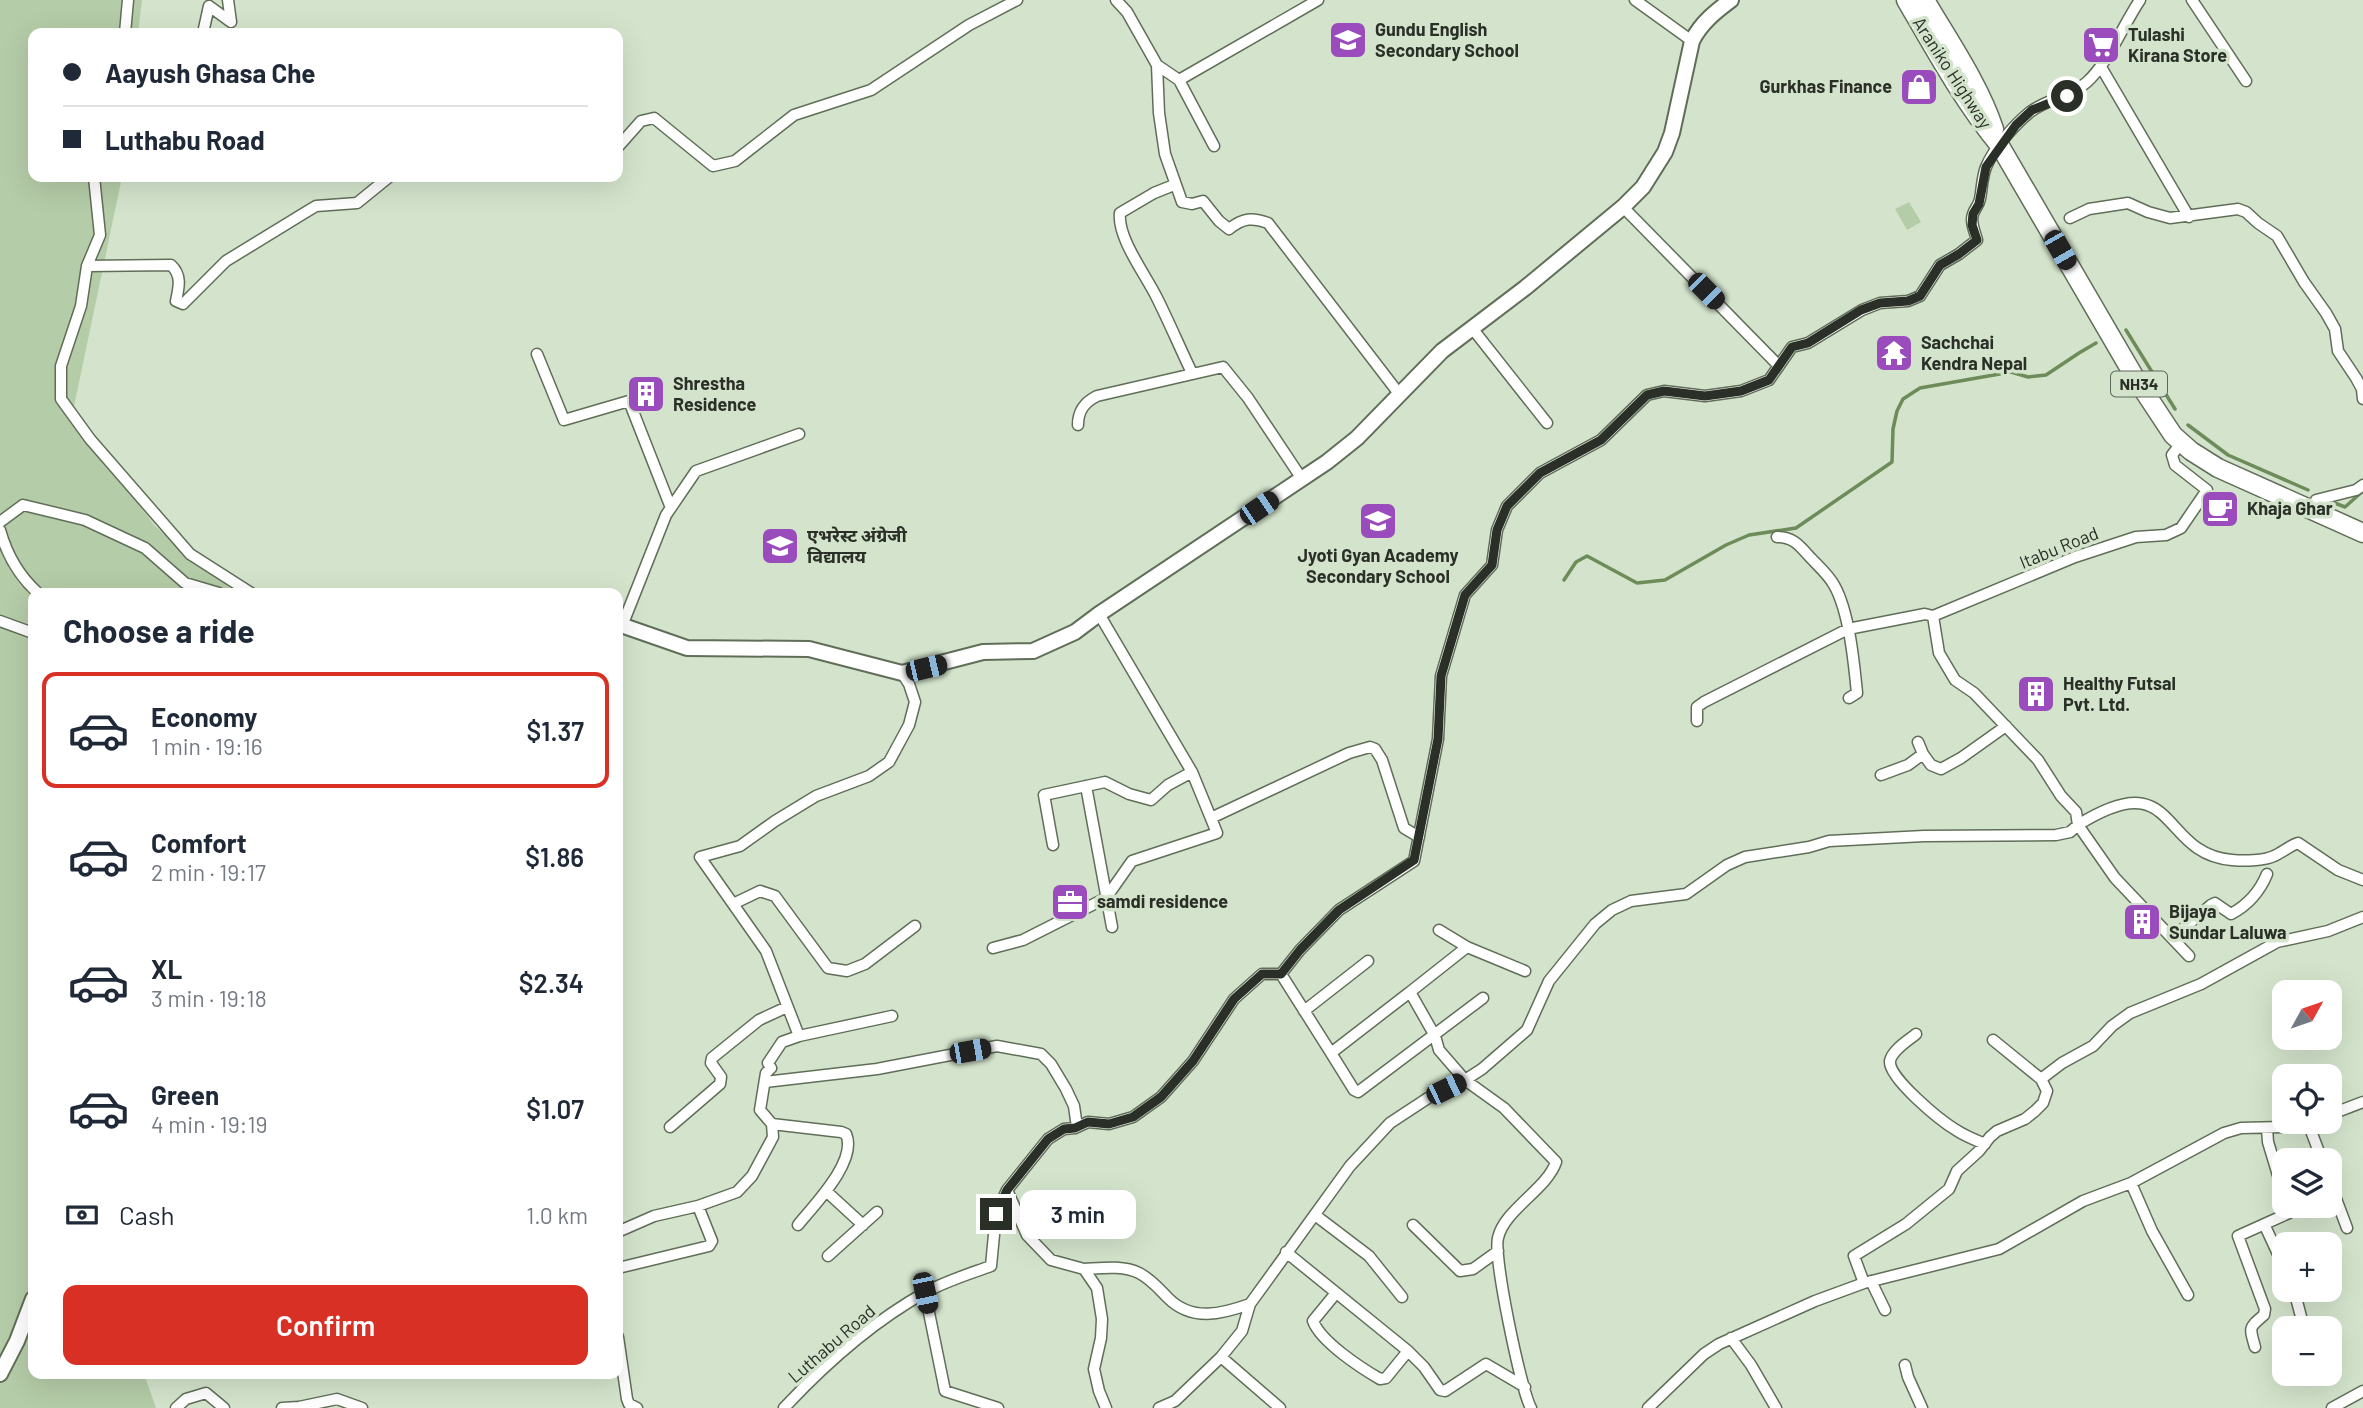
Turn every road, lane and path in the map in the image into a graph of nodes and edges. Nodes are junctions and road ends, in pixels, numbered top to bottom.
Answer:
1 (128, 0) edge
2 (228, 0) edge
3 (1017, 0) edge
4 (1116, 0) edge
5 (1318, 0) edge
6 (1635, 0) edge
7 (1731, 0) edge
8 (1906, 0) edge
9 (1925, 0) edge
10 (2140, 0) edge
11 (2192, 0) edge
12 (125, 28) edge
13 (204, 28) edge
14 (1692, 41) junction
15 (1157, 65) junction
16 (2101, 67) junction
17 (1179, 80) junction
18 (2246, 81) dead end
19 (623, 141) edge
20 (1214, 146) dead end
21 (2000, 146) junction
22 (95, 182) edge
23 (382, 182) edge
24 (1174, 186) junction
25 (1623, 207) junction
26 (2189, 217) junction
27 (2070, 218) dead end
28 (87, 265) junction
29 (1472, 328) junction
30 (537, 354) dead end
31 (1779, 366) junction
32 (1192, 373) junction
33 (1400, 395) junction
34 (2363, 399) edge
35 (1547, 423) dead end
36 (1078, 425) dead end
37 (799, 434) dead end
38 (2181, 443) junction
39 (1302, 479) junction
40 (2363, 485) edge
41 (671, 508) junction
42 (2312, 510) junction
43 (0, 522) edge
44 (0, 530) edge
45 (2363, 533) edge
46 (1777, 537) dead end
47 (32, 588) edge
48 (202, 588) edge
49 (243, 588) edge
50 (1099, 614) junction
51 (1933, 616) junction
52 (623, 618) edge
53 (0, 621) edge
54 (623, 626) edge
55 (1848, 629) junction
56 (28, 631) edge
57 (902, 673) junction
58 (1849, 698) dead end
59 (1697, 721) dead end
60 (2006, 726) junction
61 (1918, 742) dead end
62 (1923, 754) junction
63 (1192, 772) junction
64 (1881, 775) dead end
65 (1086, 786) junction
66 (1212, 818) junction
67 (2078, 825) junction
68 (1419, 837) junction
69 (1053, 845) dead end
70 (2267, 874) dead end
71 (2363, 880) edge
72 (1107, 898) junction
73 (733, 904) junction
74 (2363, 918) edge
75 (915, 926) dead end
76 (1112, 927) dead end
77 (1439, 930) dead end
78 (2172, 938) junction
79 (1467, 947) junction
80 (993, 948) dead end
81 (2189, 956) dead end
82 (1368, 961) dead end
83 (1525, 971) dead end
84 (1281, 974) junction
85 (1409, 992) junction
86 (1483, 999) dead end
87 (787, 1007) junction
88 (1304, 1011) junction
89 (892, 1016) dead end
90 (1916, 1034) dead end
91 (1435, 1035) junction
92 (799, 1036) junction
93 (1993, 1040) dead end
94 (1331, 1054) junction
95 (2041, 1079) junction
96 (1465, 1080) junction
97 (765, 1082) junction
98 (2363, 1102) edge
99 (2342, 1110) edge
100 (772, 1124) junction
101 (670, 1127) dead end
102 (1077, 1127) junction
103 (2272, 1127) edge
104 (2267, 1128) junction
105 (1985, 1144) junction
106 (2272, 1155) edge
107 (2131, 1183) junction
108 (1007, 1190) junction
109 (826, 1191) junction
110 (698, 1206) junction
111 (877, 1212) dead end
112 (1315, 1215) junction
113 (2342, 1215) edge
114 (2279, 1218) edge
115 (1413, 1224) dead end
116 (798, 1225) dead end
117 (863, 1225) junction
118 (2264, 1226) junction
119 (2347, 1228) dead end
120 (623, 1230) edge
121 (2272, 1242) edge
122 (1498, 1251) junction
123 (1286, 1252) junction
124 (828, 1256) dead end
125 (623, 1267) edge
126 (1084, 1269) junction
127 (1868, 1282) junction
128 (925, 1293) junction
129 (1336, 1293) junction
130 (2188, 1295) dead end
131 (1402, 1297) dead end
132 (1250, 1304) junction
133 (1885, 1310) dead end
134 (28, 1312) edge
135 (1731, 1338) junction
136 (2255, 1347) dead end
137 (1408, 1351) junction
138 (1221, 1357) junction
139 (1905, 1365) dead end
140 (623, 1371) edge
141 (0, 1374) edge
142 (1525, 1387) junction
143 (2363, 1391) edge
144 (2337, 1407) edge
145 (176, 1408) edge
146 (224, 1408) edge
147 (282, 1408) edge
148 (362, 1408) edge
149 (637, 1408) edge
150 (784, 1408) edge
151 (998, 1408) edge
152 (1106, 1408) edge
153 (1159, 1408) edge
154 (1280, 1408) edge
155 (1531, 1408) edge
156 (1648, 1408) edge
157 (1776, 1408) edge
158 (1922, 1408) edge

1 - 12 street
2 - 13 street
3 - 19 street
4 - 15 street
5 - 17 street
6 - 14 street
7 - 14 main road
8 - 21 highway, Araniko Highway / NH34
9 - 21 highway, Araniko Highway / NH34
10 - 16 street
11 - 18 street
14 - 25 main road
15 - 17 street
15 - 24 street
16 - 21 street
16 - 26 street
17 - 20 street
21 - 31 street
21 - 38 highway, Araniko Highway / NH34
22 - 28 street
23 - 28 street
24 - 32 street
24 - 33 street
25 - 29 main road
25 - 31 street
26 - 27 street
26 - 34 street
28 - 49 street
29 - 33 main road
29 - 35 street
30 - 41 street
31 - 68 street
32 - 36 street
32 - 39 street
33 - 39 main road
37 - 41 street
38 - 42 highway, Araniko Highway / NH34
38 - 51 street, Itabu Road
39 - 50 main road
40 - 42 street
41 - 52 street
42 - 45 highway, Araniko Highway / NH34
43 - 48 street
44 - 47 street
46 - 55 street
50 - 57 main road
50 - 63 street
51 - 55 street
51 - 60 street
53 - 56 street
54 - 57 main road
55 - 58 street
55 - 59 street
57 - 73 street
60 - 62 street
60 - 67 street
61 - 62 street
62 - 64 street
63 - 65 street
63 - 66 street
65 - 69 street
65 - 72 street
66 - 68 street
66 - 72 street
67 - 71 street
67 - 78 street
67 - 96 street
68 - 84 street
70 - 78 street
72 - 76 street
72 - 80 street
73 - 75 street
73 - 87 street
74 - 95 street
77 - 79 street
78 - 81 street
79 - 83 street
79 - 85 street
82 - 88 street
84 - 88 street
84 - 102 street, Luthabu Road
85 - 91 street
85 - 94 street
86 - 91 street
87 - 92 street
87 - 101 street
88 - 94 street
89 - 92 street
90 - 105 street
91 - 94 street
91 - 96 street
92 - 97 street
93 - 95 street
95 - 105 street
96 - 112 street
96 - 122 street
97 - 100 street
97 - 102 street
98 - 99 street
100 - 109 street
100 - 110 street
102 - 108 street, Luthabu Road
103 - 104 street
104 - 106 street
104 - 107 street
105 - 127 street
107 - 127 street
107 - 130 street
108 - 126 street
108 - 128 street, Luthabu Road
109 - 116 street
109 - 117 street
110 - 120 street
110 - 125 street
111 - 117 street
112 - 123 street
112 - 131 street
113 - 119 street
114 - 118 street
115 - 122 street
117 - 124 street
118 - 121 street
118 - 136 street
122 - 142 street
123 - 129 street
123 - 132 street
126 - 132 street
126 - 152 street
127 - 133 street
127 - 135 street
128 - 150 street, Luthabu Road
128 - 151 street
129 - 137 street
129 - 137 street
132 - 138 street
134 - 141 main road
135 - 156 street
135 - 157 street
137 - 142 street
138 - 153 street
138 - 154 street
139 - 158 street
140 - 149 street
142 - 155 street
143 - 144 street
145 - 146 street
147 - 148 street

